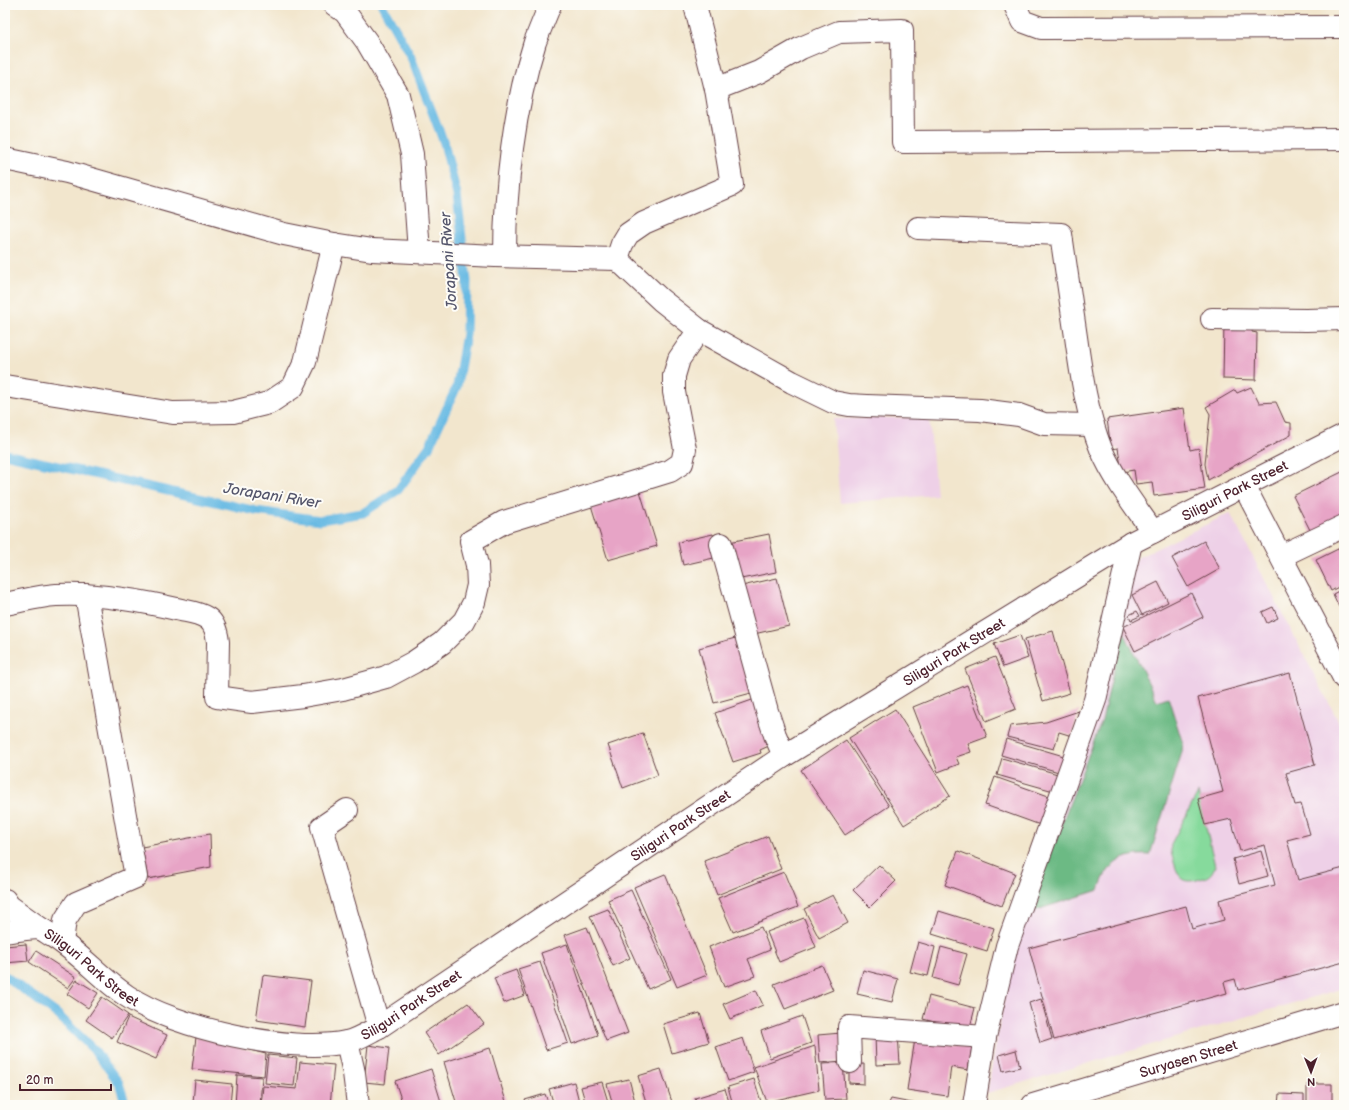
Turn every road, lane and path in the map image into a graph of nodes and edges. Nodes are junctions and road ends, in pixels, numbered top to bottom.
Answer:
1 (336, 5) edge
2 (550, 5) edge
3 (695, 5) edge
4 (1015, 5) edge
5 (1344, 27) edge
6 (716, 89) junction
7 (1344, 139) edge
8 (5, 158) edge
9 (918, 228) dead end
10 (334, 244) junction
11 (424, 252) junction
12 (500, 256) junction
13 (617, 259) junction
14 (1212, 319) dead end
15 (1344, 319) edge
16 (699, 330) junction
17 (5, 386) edge
18 (1093, 425) junction
19 (1344, 435) edge
20 (1244, 486) junction
21 (1344, 526) edge
22 (1153, 532) junction
23 (1131, 543) junction
24 (721, 544) dead end
25 (1281, 556) junction
26 (86, 595) junction
27 (5, 604) edge
28 (1344, 678) edge
29 (784, 756) junction
30 (347, 810) dead end
31 (5, 900) edge
32 (40, 929) junction
33 (5, 932) edge
34 (62, 942) junction
35 (1344, 1012) edge
36 (379, 1027) junction
37 (985, 1037) junction
38 (347, 1042) junction
39 (850, 1062) dead end
40 (358, 1105) edge
41 (974, 1105) edge
42 (1033, 1105) edge

1 - 11 street
2 - 12 street
3 - 6 street
4 - 5 street
6 - 7 street
6 - 13 street
8 - 10 street
9 - 18 street
10 - 11 street
10 - 17 street
11 - 12 street
12 - 13 street
13 - 16 street
14 - 15 street
16 - 18 street
16 - 26 street
18 - 22 street
19 - 20 street, Siliguri Park Street
20 - 22 street, Siliguri Park Street
20 - 25 street
21 - 25 street
22 - 23 street, Siliguri Park Street
23 - 29 street, Siliguri Park Street
23 - 37 street
24 - 29 street
25 - 28 street
26 - 27 street
26 - 34 street
29 - 36 street, Siliguri Park Street
30 - 36 street
31 - 32 street
32 - 33 street, Siliguri Park Street
32 - 34 street, Siliguri Park Street
34 - 38 street, Siliguri Park Street
35 - 42 street, Suryasen Street
36 - 38 street, Siliguri Park Street
37 - 39 street
37 - 41 street
38 - 40 street

